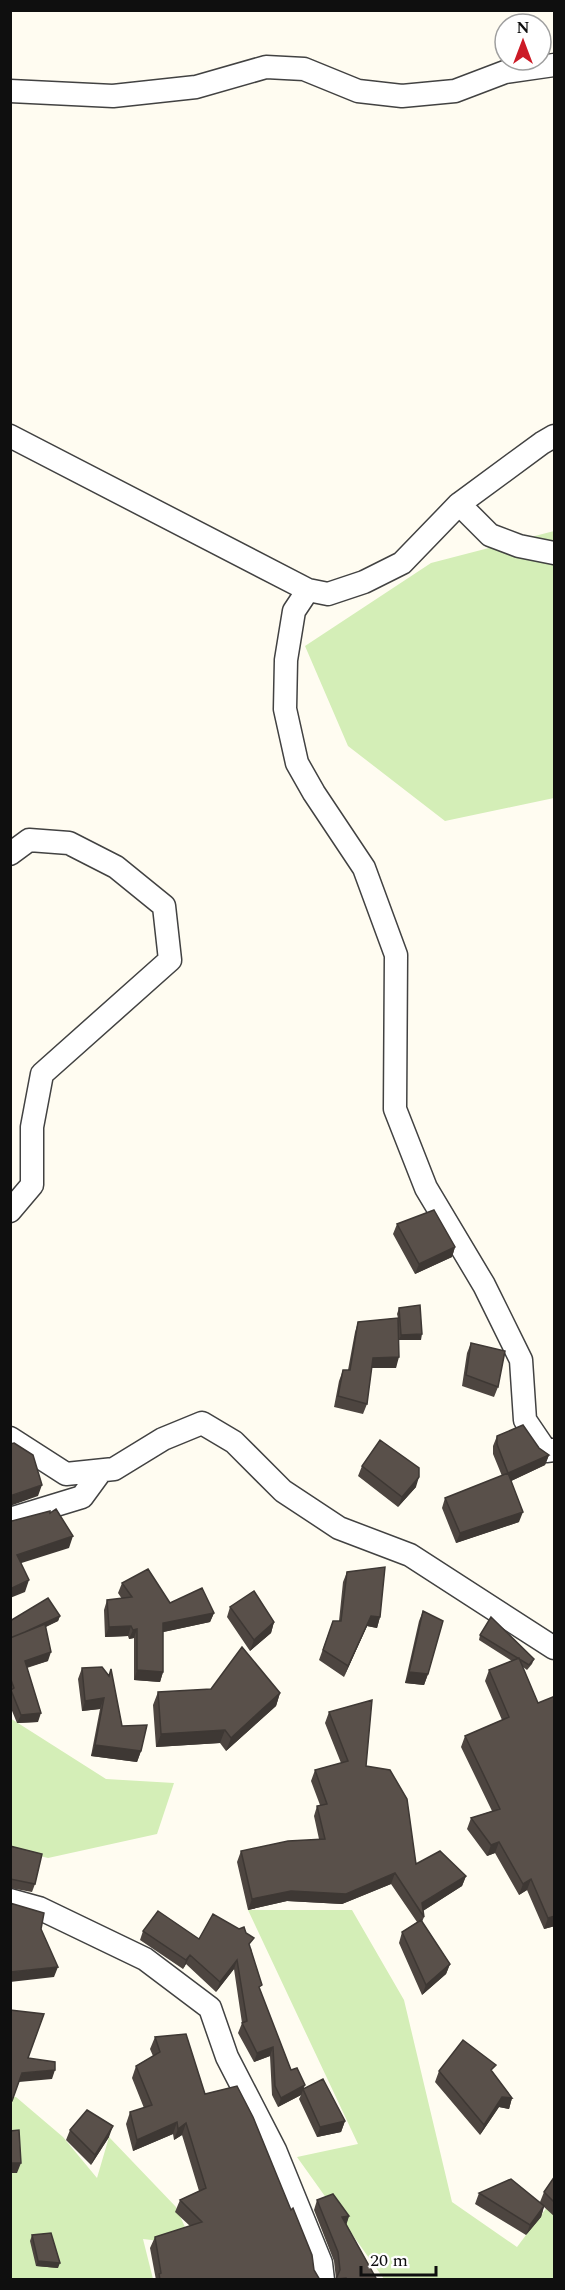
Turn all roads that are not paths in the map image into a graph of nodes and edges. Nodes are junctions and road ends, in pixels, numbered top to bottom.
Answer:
1 (555, 65) edge
2 (10, 91) edge
3 (10, 436) edge
4 (555, 436) edge
5 (459, 504) junction
6 (555, 553) edge
7 (308, 590) junction
8 (10, 854) edge
9 (10, 1211) edge
10 (10, 1438) edge
11 (555, 1450) edge
12 (101, 1471) junction
13 (10, 1520) edge
14 (555, 1648) edge
15 (10, 1900) edge
16 (323, 2280) edge

1 - 2 street
3 - 7 street
4 - 5 street
5 - 6 street
5 - 7 street
7 - 11 street
8 - 9 street
10 - 12 street
12 - 13 street
12 - 14 street
15 - 16 street

